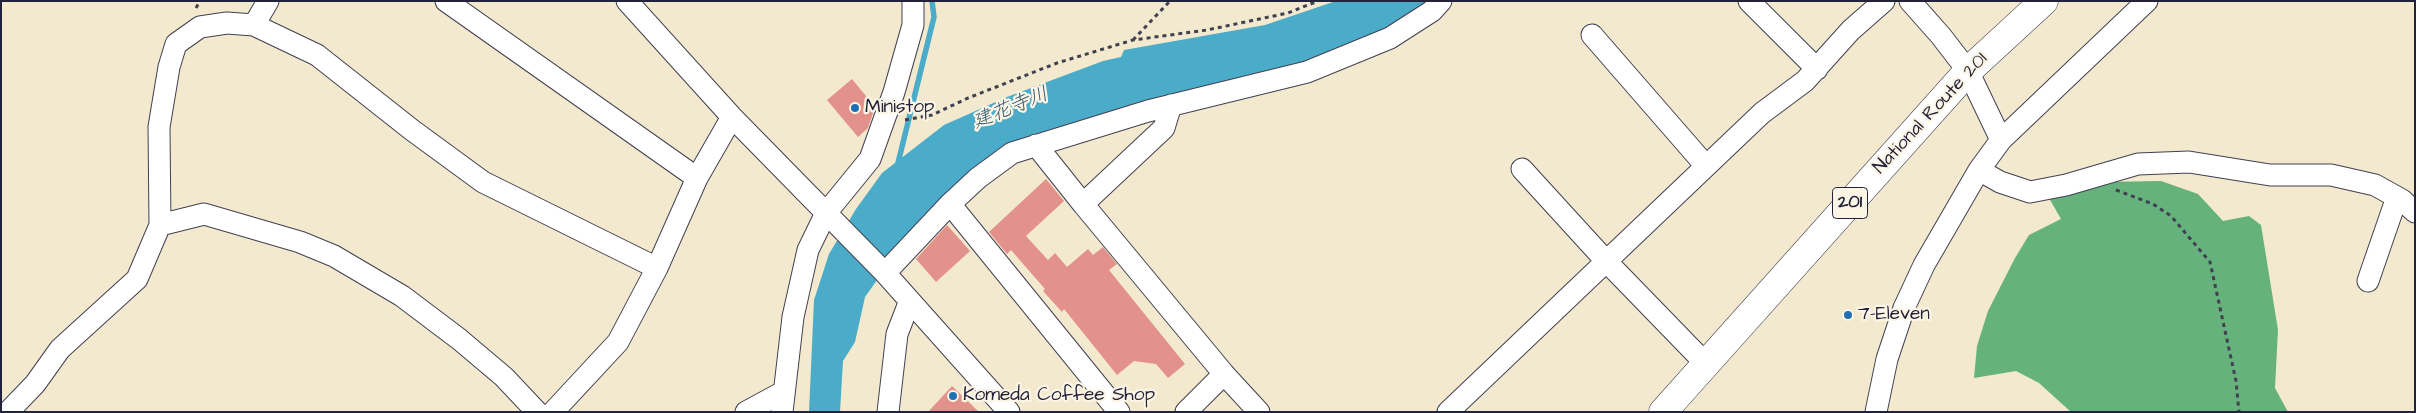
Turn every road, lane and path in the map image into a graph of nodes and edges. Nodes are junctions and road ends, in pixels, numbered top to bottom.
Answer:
1 (268, 1) edge
2 (446, 1) edge
3 (627, 1) edge
4 (913, 1) edge
5 (1170, 1) edge
6 (1318, 1) edge
7 (1441, 1) edge
8 (1748, 1) edge
9 (1884, 1) edge
10 (1910, 1) edge
11 (2044, 1) edge
12 (2147, 1) edge
13 (254, 25) junction
14 (1592, 35) dead end
15 (1133, 40) junction
16 (1817, 69) junction
17 (1968, 71) junction
18 (1171, 105) junction
19 (732, 117) junction
20 (884, 123) junction
21 (2001, 140) junction
22 (1036, 144) junction
23 (1706, 166) junction
24 (1522, 169) dead end
25 (1979, 170) junction
26 (697, 178) junction
27 (2108, 189) dead end
28 (2397, 197) junction
29 (950, 204) junction
30 (1083, 204) junction
31 (2415, 212) edge
32 (830, 217) junction
33 (160, 225) junction
34 (1606, 261) junction
35 (657, 268) junction
36 (885, 273) junction
37 (2368, 281) dead end
38 (909, 303) junction
39 (1706, 364) junction
40 (1224, 374) junction
41 (782, 402) edge
42 (8, 412) edge
43 (537, 412) edge
44 (553, 412) edge
45 (746, 412) edge
46 (888, 412) edge
47 (1009, 412) edge
48 (1119, 412) edge
49 (1186, 412) edge
50 (1259, 412) edge
51 (1448, 412) edge
52 (1663, 412) edge
53 (1876, 412) edge
54 (2239, 412) edge

1 - 13 street
2 - 26 street
3 - 19 street
4 - 20 street
5 - 15 path
6 - 15 path
7 - 18 street
8 - 16 street
9 - 16 street
10 - 17 street
11 - 17 highway, National Route 201 / 201
12 - 21 street
13 - 33 street
13 - 35 street
14 - 23 street
15 - 20 path
16 - 23 street
17 - 21 street
17 - 39 highway, National Route 201 / 201
18 - 22 street
18 - 30 street
19 - 26 street
19 - 32 street
20 - 32 street
21 - 25 street
22 - 29 street
22 - 30 street
23 - 34 street
24 - 34 street
25 - 28 street
25 - 53 street
26 - 35 street
27 - 54 path
28 - 31 street
28 - 37 street
29 - 36 street
29 - 48 street
30 - 40 street
32 - 36 street
32 - 41 street
33 - 42 street
33 - 43 street
34 - 39 street
34 - 51 street
35 - 44 street
36 - 38 street
38 - 46 street
38 - 47 street
39 - 52 highway, National Route 201 / 201
40 - 49 street
40 - 50 street
41 - 45 street

